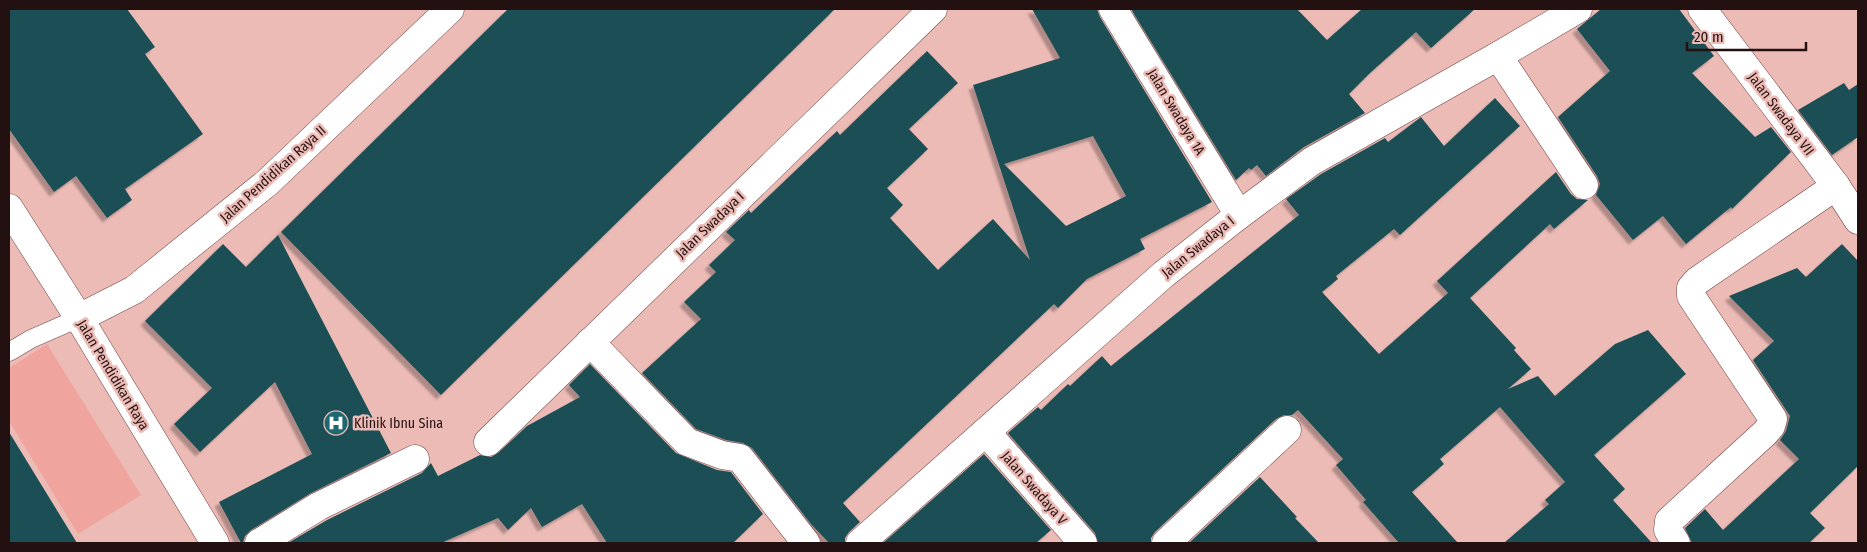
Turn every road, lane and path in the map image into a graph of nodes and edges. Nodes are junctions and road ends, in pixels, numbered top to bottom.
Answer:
1 (933, 9) edge
2 (1113, 9) edge
3 (1578, 9) edge
4 (1702, 9) edge
5 (441, 12) edge
6 (1498, 56) junction
7 (1584, 185) dead end
8 (1836, 186) junction
9 (9, 208) edge
10 (1239, 215) junction
11 (1858, 220) edge
12 (79, 318) junction
13 (590, 342) junction
14 (9, 352) edge
15 (1287, 430) dead end
16 (986, 432) junction
17 (488, 442) dead end
18 (415, 460) dead end
19 (215, 543) edge
20 (258, 543) edge
21 (806, 543) edge
22 (860, 543) edge
23 (1083, 543) edge
24 (1166, 543) edge
25 (1676, 543) edge

1 - 13 street, Jalan Swadaya I
2 - 10 street, Jalan Swadaya 1A
3 - 6 street, Jalan Swadaya I
4 - 8 street, Jalan Swadaya VII
5 - 12 street, Jalan Pendidikan Raya II
6 - 7 street
6 - 10 street, Jalan Swadaya I
8 - 11 street, Jalan Swadaya VII
8 - 25 street
9 - 12 street, Jalan Pendidikan Raya
10 - 16 street, Jalan Swadaya I
12 - 14 lane
12 - 19 street, Jalan Pendidikan Raya
13 - 17 street, Jalan Swadaya I
13 - 21 street
15 - 24 street
16 - 22 street, Jalan Swadaya I
16 - 23 street, Jalan Swadaya V
18 - 20 street

